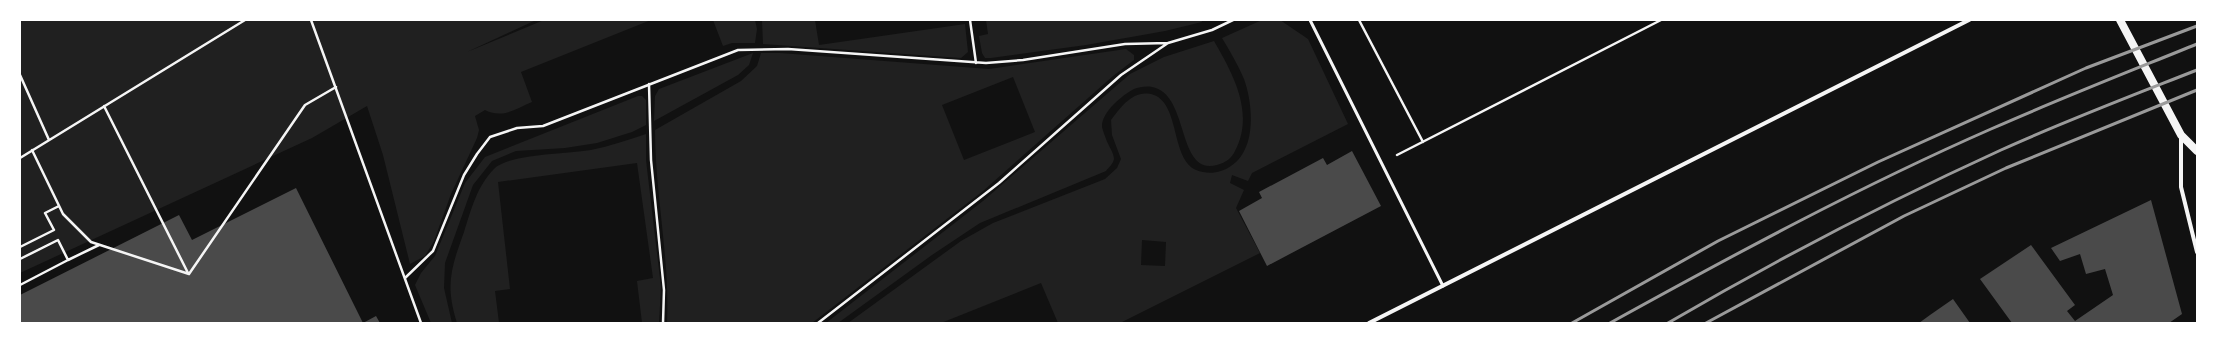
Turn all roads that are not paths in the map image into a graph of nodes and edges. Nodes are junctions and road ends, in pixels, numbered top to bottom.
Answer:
1 (1310, 20) edge
2 (1969, 20) edge
3 (2120, 20) edge
4 (2181, 134) junction
5 (2197, 151) edge
6 (2197, 252) edge
7 (1443, 286) junction
8 (1369, 323) edge

1 - 7 lane
2 - 7 street
3 - 4 main road
4 - 5 main road
4 - 6 street
7 - 8 street

